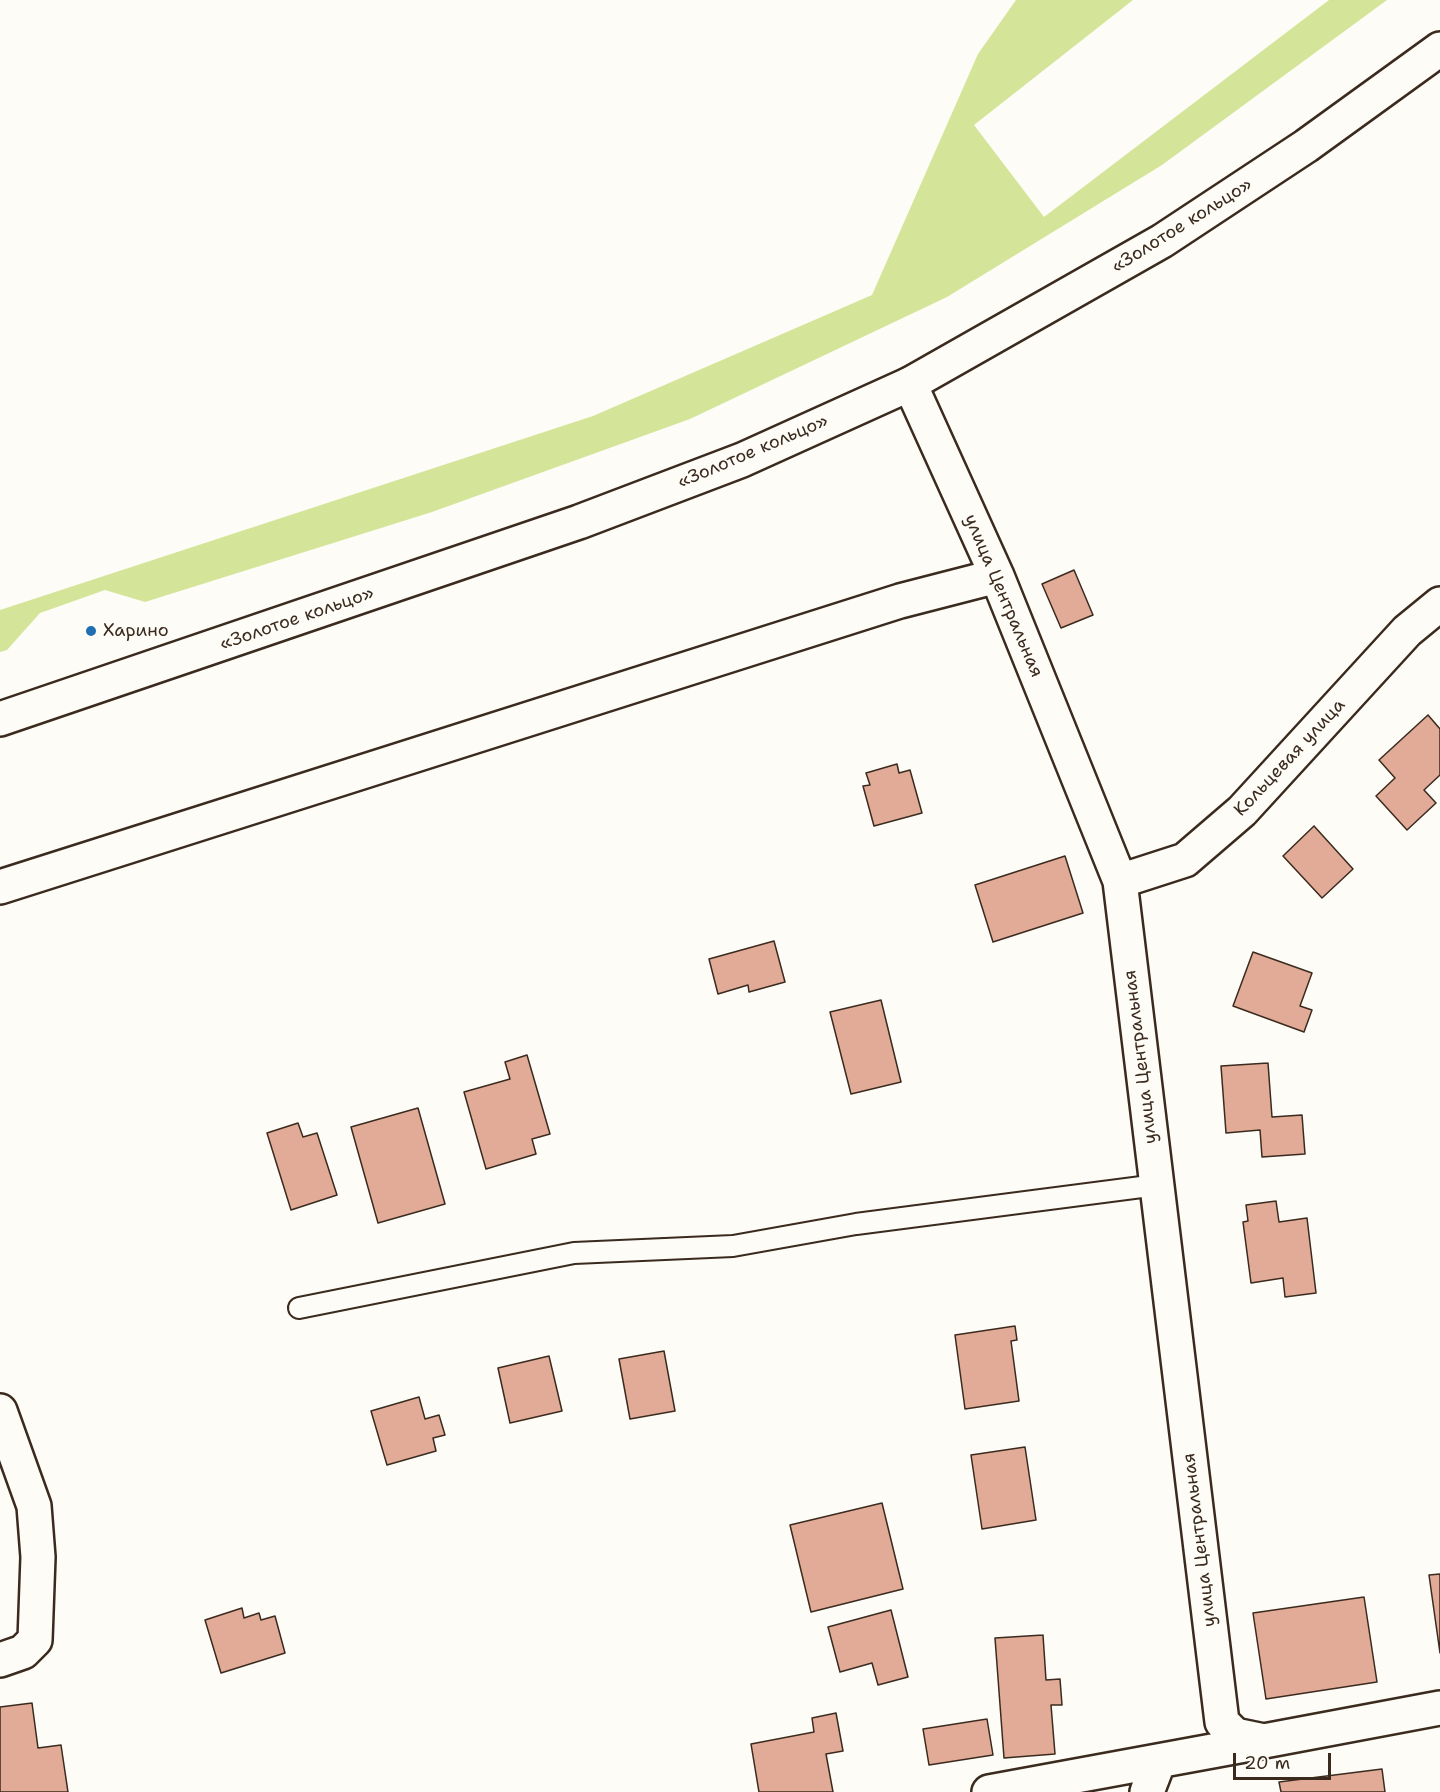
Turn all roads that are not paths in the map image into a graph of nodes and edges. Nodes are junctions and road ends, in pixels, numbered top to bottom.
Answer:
1 (1440, 49) edge
2 (910, 384) junction
3 (998, 576) junction
4 (1440, 604) edge
5 (0, 719) edge
6 (1120, 882) junction
7 (0, 887) edge
8 (1157, 1185) junction
9 (299, 1308) dead end
10 (0, 1411) edge
11 (0, 1660) edge
12 (1440, 1708) edge
13 (1264, 1741) junction
14 (1159, 1761) junction
15 (989, 1792) edge
16 (1147, 1792) edge

1 - 2 main road, «Золотое кольцо»
2 - 3 main road, улица Центральная
2 - 5 main road, «Золотое кольцо»
3 - 6 main road, улица Центральная
3 - 7 main road
4 - 6 main road, Кольцевая улица
6 - 8 main road, улица Центральная
8 - 9 lane
8 - 13 main road, улица Центральная
10 - 11 main road
12 - 13 main road
13 - 14 main road
14 - 15 main road
14 - 16 main road

